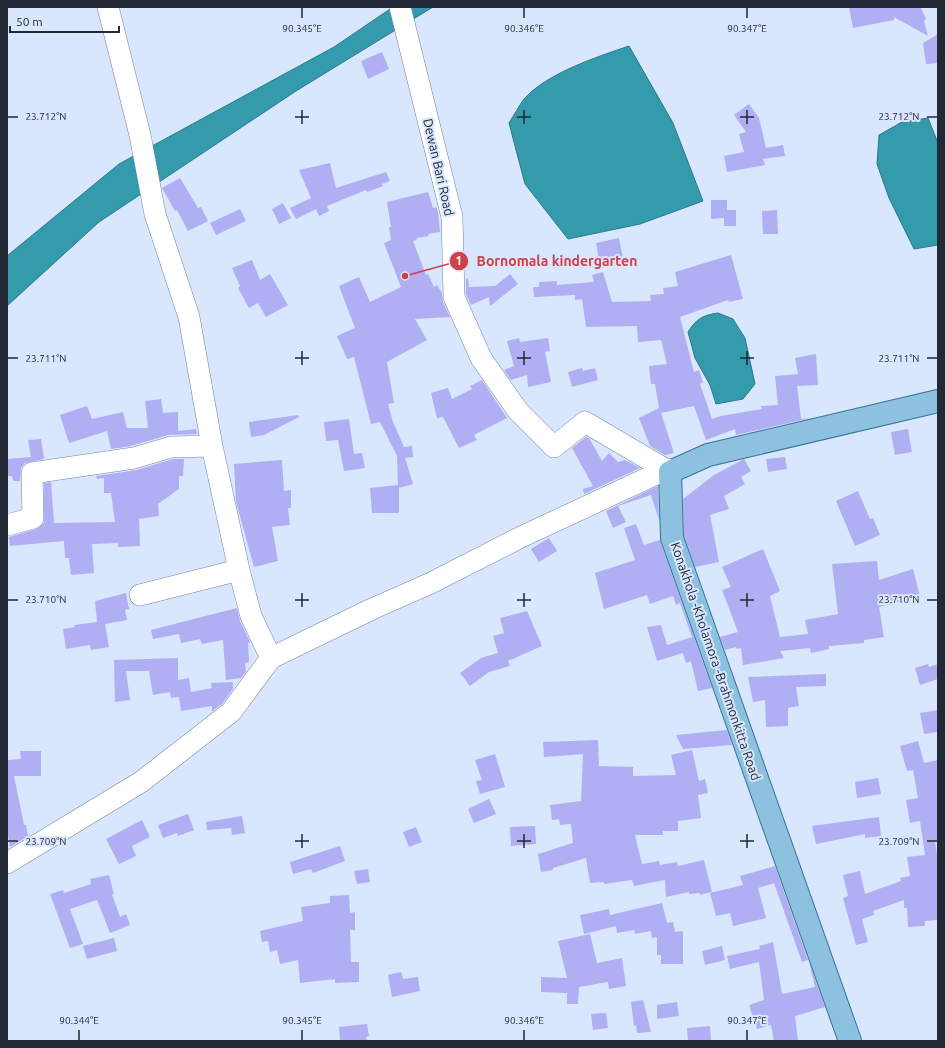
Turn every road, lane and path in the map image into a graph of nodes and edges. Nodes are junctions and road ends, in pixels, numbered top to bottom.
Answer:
1 (108, 7) edge
2 (400, 7) edge
3 (938, 401) edge
4 (212, 446) junction
5 (668, 470) junction
6 (7, 525) edge
7 (239, 570) junction
8 (140, 595) dead end
9 (271, 658) junction
10 (7, 863) edge
11 (850, 1041) edge

1 - 4 street
2 - 5 street, Dewan Bari Road
3 - 5 main road
4 - 6 street
4 - 7 street
5 - 9 street
5 - 11 main road, Konakhola -Kholamora -Brahmonkitta Road
7 - 8 street
7 - 9 street
9 - 10 street

